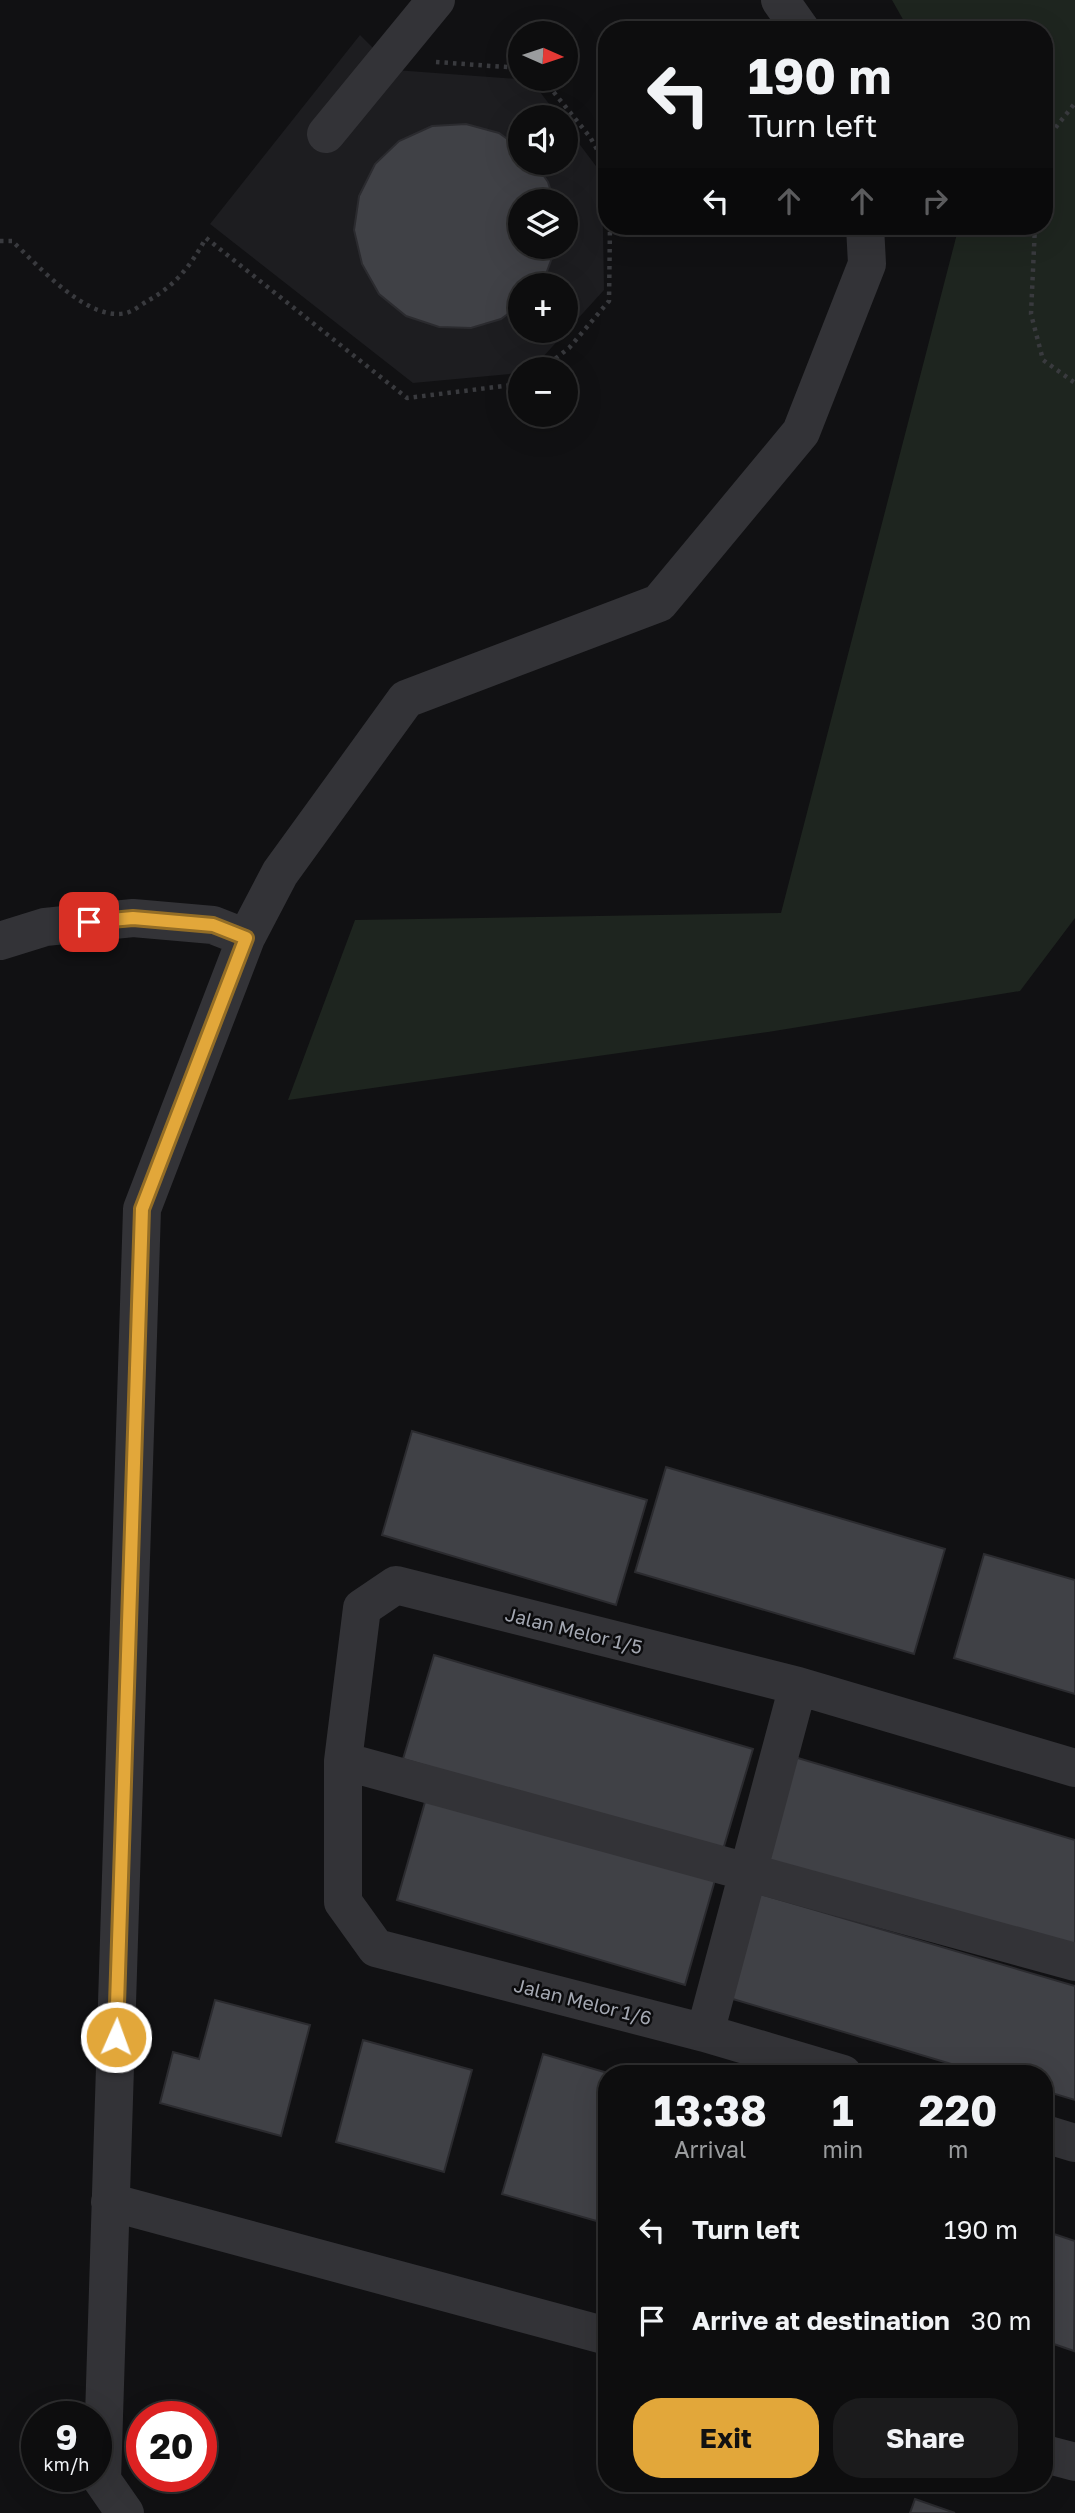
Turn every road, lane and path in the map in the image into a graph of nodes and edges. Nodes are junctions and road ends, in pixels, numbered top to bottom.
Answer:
1 (436, 0) edge
2 (780, 0) edge
3 (795, 21) edge
4 (394, 51) junction
5 (508, 67) edge
6 (553, 91) edge
7 (1075, 103) edge
8 (1053, 131) edge
9 (326, 134) dead end
10 (598, 152) edge
11 (610, 235) edge
12 (865, 235) edge
13 (1035, 235) edge
14 (0, 241) edge
15 (557, 357) edge
16 (1075, 383) edge
17 (508, 385) edge
18 (246, 938) junction
19 (0, 941) edge
20 (798, 1686) junction
21 (342, 1761) junction
22 (1075, 1768) edge
23 (748, 1873) junction
24 (343, 1902) joint
25 (1075, 1962) edge
26 (705, 2033) junction
27 (813, 2065) edge
28 (1053, 2136) edge
29 (1075, 2143) edge
30 (110, 2202) junction
31 (598, 2334) edge
32 (1053, 2456) edge
33 (1075, 2462) edge
34 (125, 2513) edge

1 - 4 street
2 - 3 street
4 - 5 path
4 - 9 street
6 - 10 path
7 - 8 path
11 - 15 path
12 - 18 street
13 - 16 path
14 - 17 path
18 - 19 street
18 - 30 street
20 - 21 street, Jalan Melor 1/5
20 - 22 street, Jalan Melor 1/5
20 - 23 street
21 - 23 street
21 - 24 street, Jalan Melor 1/5
23 - 25 street
23 - 26 street
24 - 26 street, Jalan Melor 1/6
26 - 27 street, Jalan Melor 1/6
28 - 29 street
30 - 31 street
30 - 34 street
32 - 33 street

